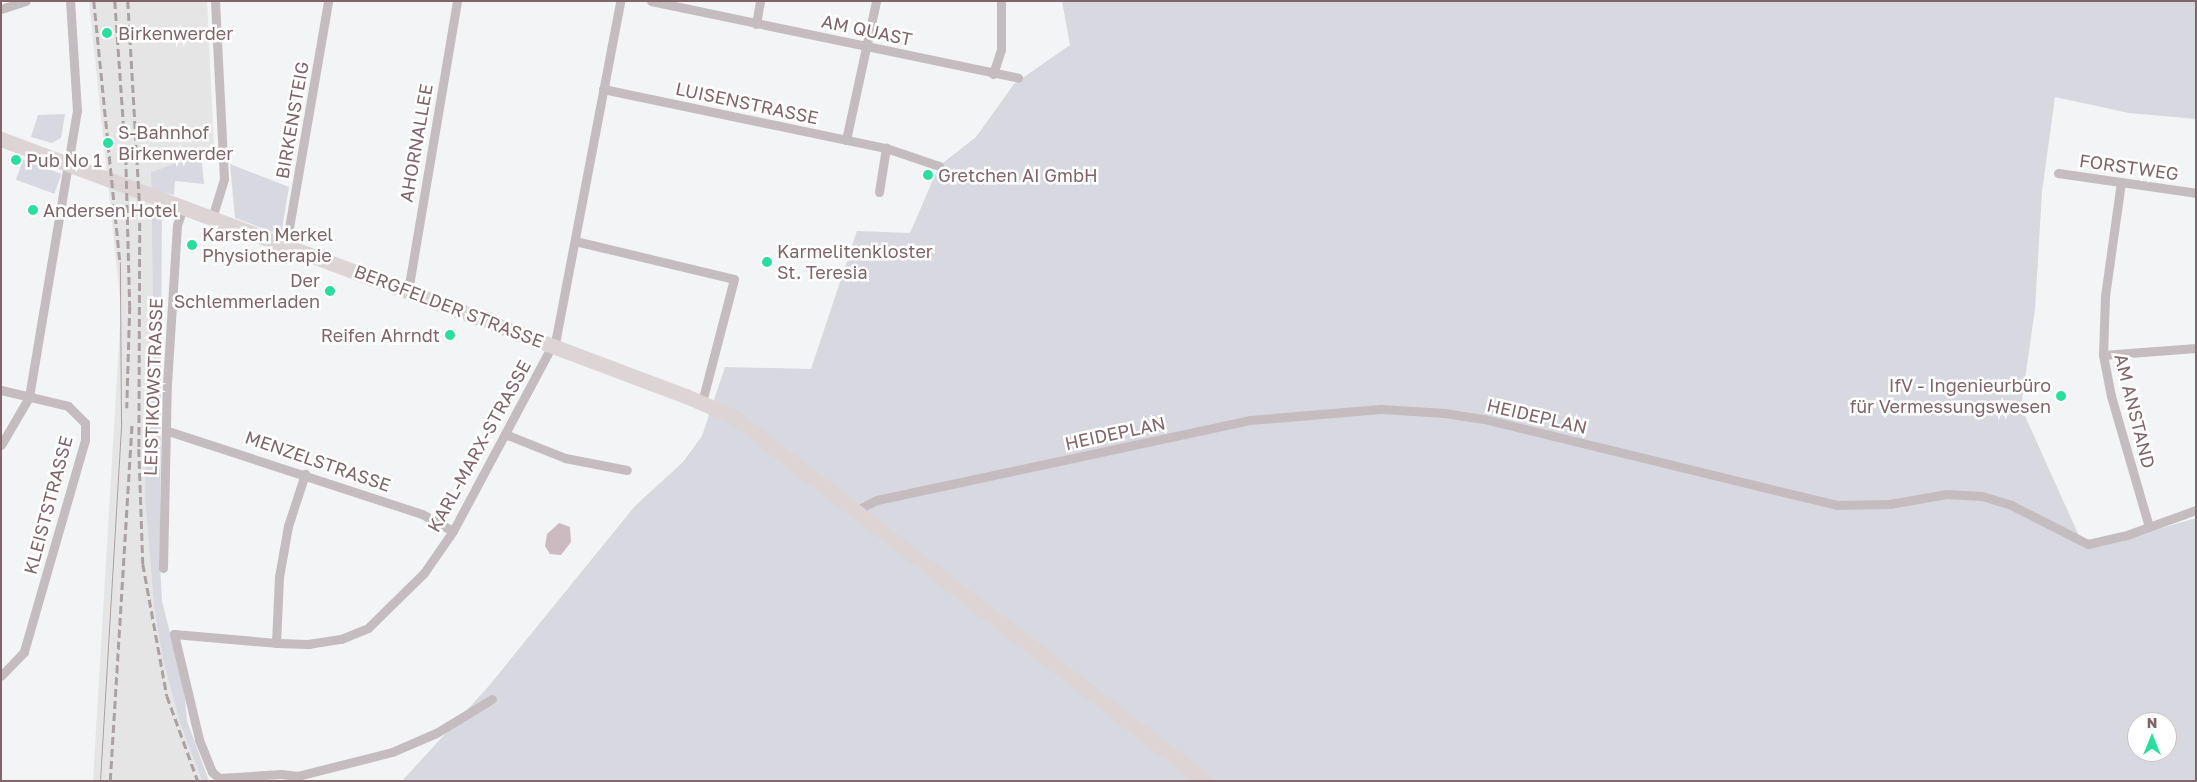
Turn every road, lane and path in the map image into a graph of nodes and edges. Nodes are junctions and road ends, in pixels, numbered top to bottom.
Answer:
1 (26, 1) edge
2 (70, 1) edge
3 (215, 1) edge
4 (328, 1) edge
5 (457, 1) edge
6 (620, 1) edge
7 (651, 1) edge
8 (760, 1) edge
9 (876, 1) edge
10 (1001, 1) edge
11 (1, 9) edge
12 (756, 24) junction
13 (869, 47) junction
14 (993, 74) junction
15 (1018, 78) dead end
16 (603, 89) junction
17 (1, 139) edge
18 (846, 140) junction
19 (886, 148) junction
20 (68, 164) junction
21 (939, 166) dead end
22 (2058, 174) dead end
23 (2121, 182) junction
24 (879, 192) dead end
25 (2196, 193) edge
26 (183, 208) junction
27 (212, 218) junction
28 (574, 242) junction
29 (286, 245) junction
30 (408, 291) junction
31 (552, 346) junction
32 (2196, 348) edge
33 (2103, 355) junction
34 (1, 390) edge
35 (29, 397) junction
36 (702, 402) junction
37 (168, 431) junction
38 (505, 434) junction
39 (1, 445) edge
40 (627, 470) dead end
41 (305, 474) junction
42 (857, 510) junction
43 (2196, 510) edge
44 (2149, 527) junction
45 (453, 531) junction
46 (164, 568) dead end
47 (276, 643) junction
48 (1, 676) edge
49 (492, 699) dead end
50 (298, 776) junction
51 (282, 781) edge
52 (1205, 781) edge

1 - 11 street
2 - 20 street
3 - 27 street
4 - 29 street, BIRKENSTEIG
5 - 30 street, AHORNALLEE
6 - 16 street, KARL-MARX-STRASSE
7 - 12 street, AM QUAST
8 - 12 street
9 - 13 street
10 - 14 street
12 - 13 street, AM QUAST
13 - 14 street, AM QUAST
13 - 18 street
14 - 15 street, AM QUAST
16 - 18 street, LUISENSTRASSE
16 - 28 street, KARL-MARX-STRASSE
17 - 20 main road, BERGFELDER STRASSE
18 - 19 street, LUISENSTRASSE
19 - 21 street, LUISENSTRASSE
19 - 24 street
20 - 26 main road, BERGFELDER STRASSE
20 - 35 street
22 - 23 street, FORSTWEG
23 - 25 street, FORSTWEG
23 - 33 street, AM ANSTAND
26 - 27 main road, BERGFELDER STRASSE
26 - 37 street, LEISTIKOWSTRASSE
27 - 29 main road, BERGFELDER STRASSE
28 - 31 street, KARL-MARX-STRASSE
28 - 36 street
29 - 30 main road, BERGFELDER STRASSE
30 - 31 main road, BERGFELDER STRASSE
31 - 36 main road, BERGFELDER STRASSE
31 - 38 street, KARL-MARX-STRASSE
32 - 33 street
33 - 44 street, AM ANSTAND
34 - 35 street, KLEISTSTRASSE
35 - 39 street
35 - 48 street, KLEISTSTRASSE
36 - 42 main road, BERGFELDER STRASSE
37 - 41 street, MENZELSTRASSE
37 - 46 street, LEISTIKOWSTRASSE
38 - 40 street
38 - 45 street, KARL-MARX-STRASSE
41 - 45 street, MENZELSTRASSE
41 - 47 street
42 - 44 street, HEIDEPLAN
42 - 52 main road, BERGFELDER STRASSE
43 - 44 street, HEIDEPLAN
45 - 47 street, KARL-MARX-STRASSE
47 - 50 street, KARL-MARX-STRASSE
49 - 50 street
50 - 51 street

